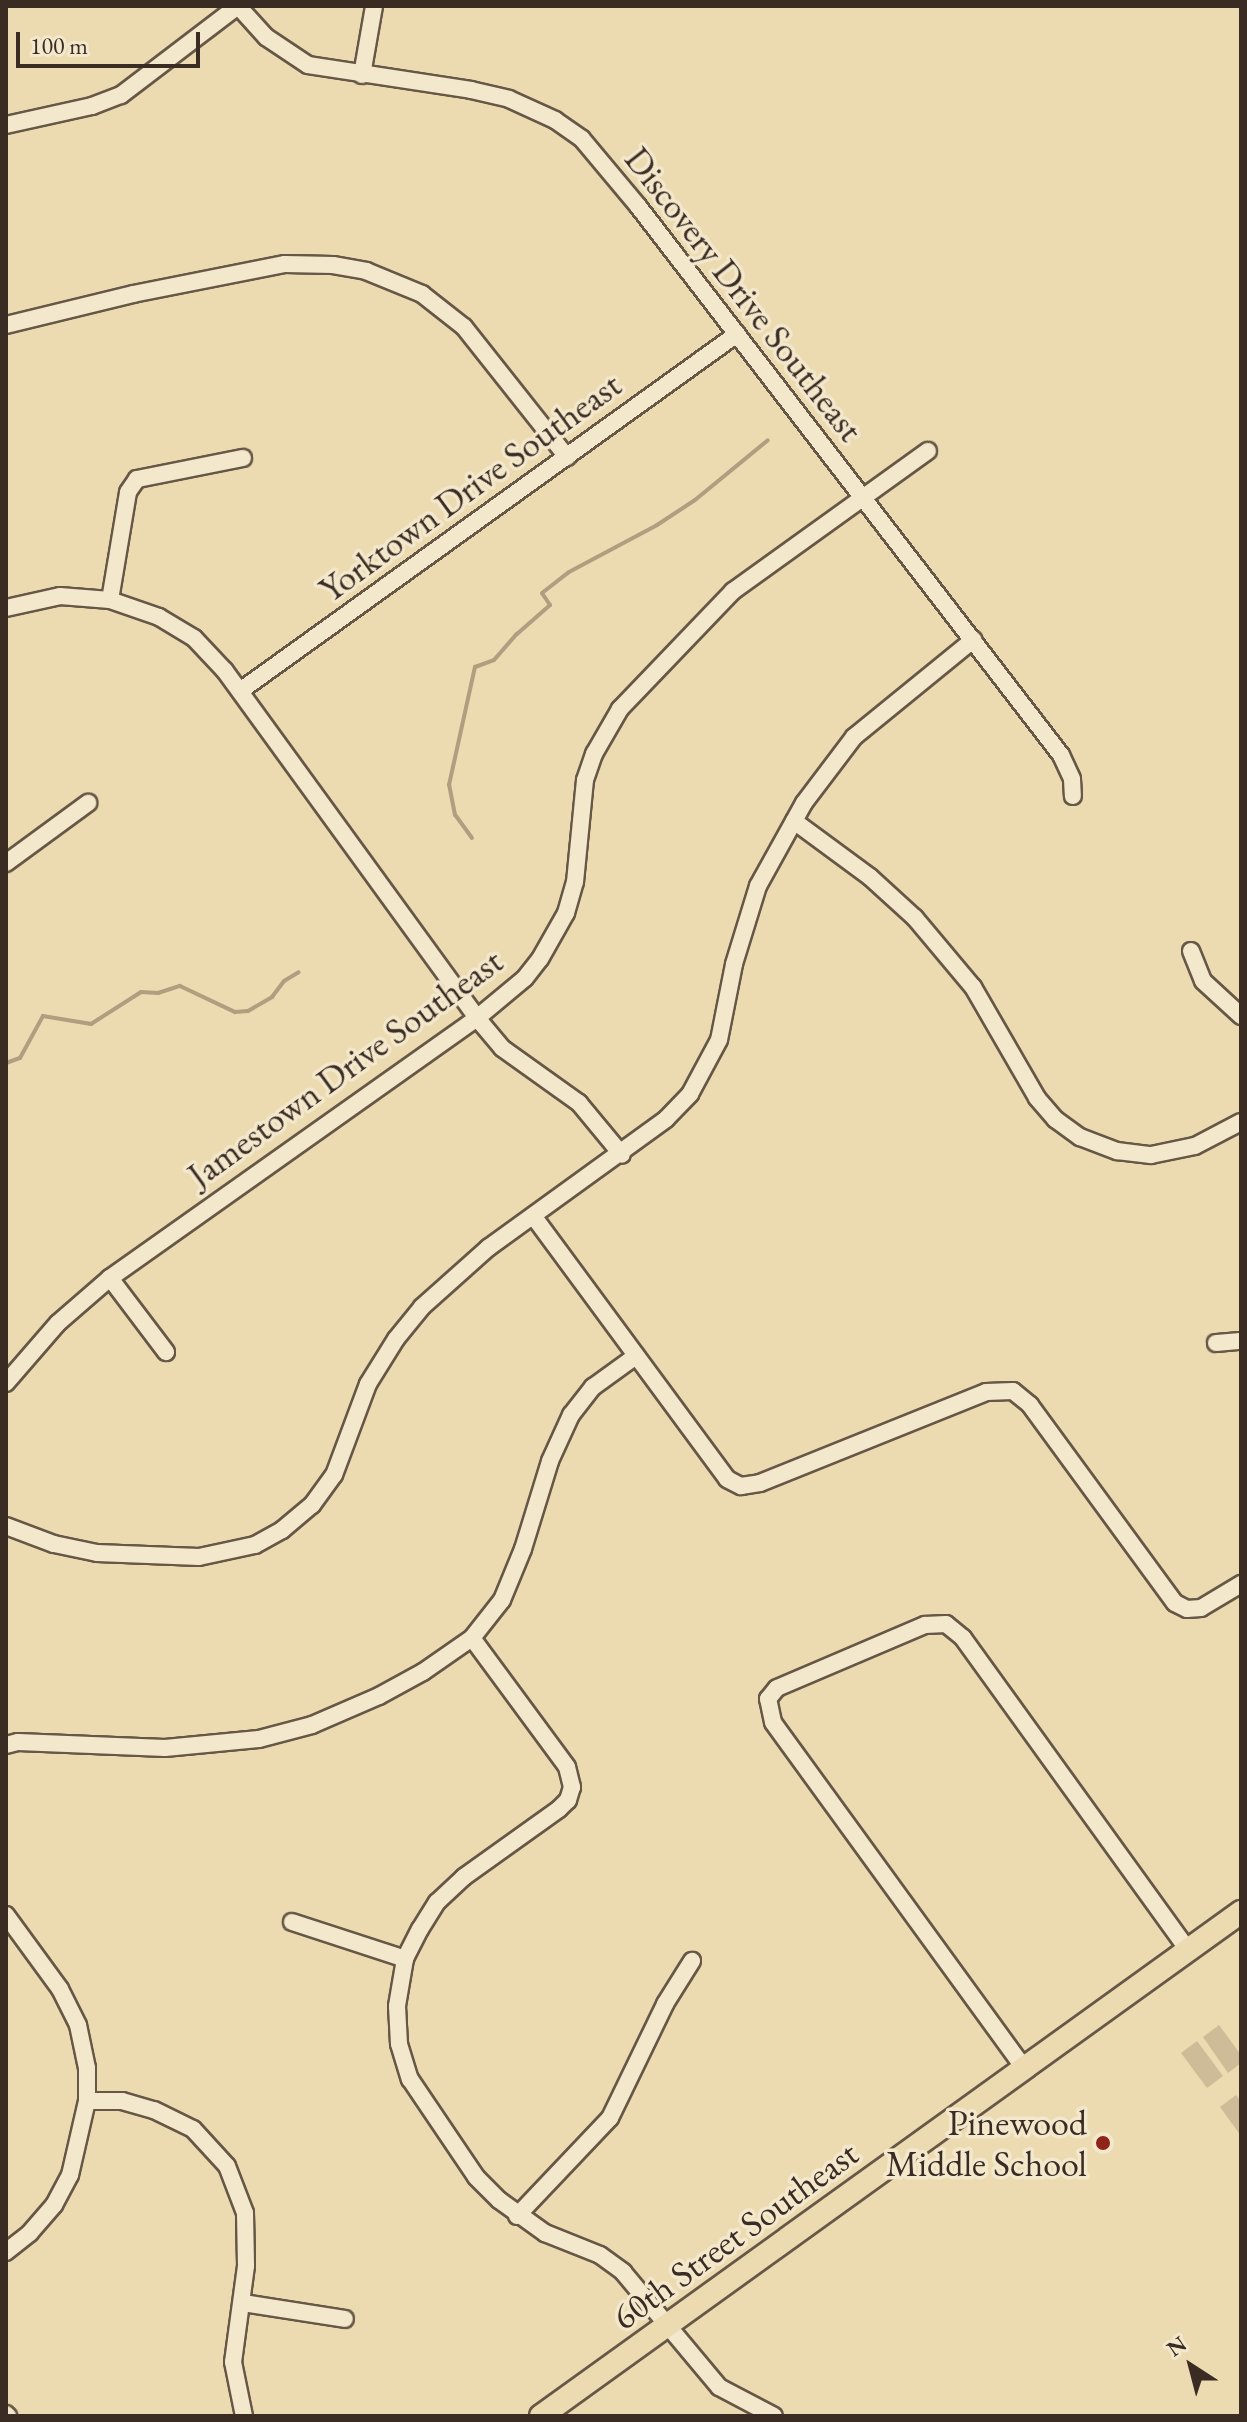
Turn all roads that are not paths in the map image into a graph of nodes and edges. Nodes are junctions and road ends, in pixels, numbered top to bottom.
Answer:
1 (238, 6) edge
2 (374, 6) edge
3 (362, 75) junction
4 (6, 125) edge
5 (6, 325) edge
6 (737, 334) junction
7 (928, 451) dead end
8 (567, 457) junction
9 (243, 458) dead end
10 (862, 498) junction
11 (110, 600) junction
12 (6, 608) edge
13 (973, 640) junction
14 (240, 691) junction
15 (1073, 796) dead end
16 (88, 803) dead end
17 (794, 821) junction
18 (6, 863) edge
19 (1191, 951) dead end
20 (1241, 1016) edge
21 (477, 1018) junction
22 (1241, 1122) edge
23 (622, 1155) junction
24 (534, 1217) junction
25 (110, 1278) junction
26 (1241, 1341) edge
27 (1216, 1343) dead end
28 (166, 1352) dead end
29 (636, 1356) junction
30 (6, 1383) edge
31 (6, 1526) edge
32 (1241, 1584) edge
33 (472, 1638) junction
34 (6, 1745) edge
35 (1241, 1912) edge
36 (8, 1922) edge
37 (292, 1922) dead end
38 (1188, 1950) junction
39 (405, 1959) junction
40 (692, 1961) dead end
41 (1024, 2068) junction
42 (87, 2101) junction
43 (517, 2216) junction
44 (6, 2252) edge
45 (243, 2303) junction
46 (345, 2319) dead end
47 (667, 2326) junction
48 (244, 2416) edge
49 (541, 2416) edge
50 (774, 2416) edge

1 - 3 street, Discovery Drive Southeast
1 - 4 street
2 - 3 street
3 - 6 street, Discovery Drive Southeast
5 - 8 street
6 - 8 street, Yorktown Drive Southeast
6 - 10 street, Discovery Drive Southeast
7 - 10 street, Jamestown Drive Southeast
8 - 14 street, Yorktown Drive Southeast
9 - 11 street
10 - 13 street, Discovery Drive Southeast
10 - 21 street, Jamestown Drive Southeast
11 - 12 street
11 - 14 street
13 - 15 street, Discovery Drive Southeast
13 - 17 street
14 - 21 street
16 - 18 street
17 - 22 street
17 - 23 street
19 - 20 street
21 - 23 street
21 - 25 street, Jamestown Drive Southeast
23 - 24 street
24 - 29 street
24 - 31 street
25 - 28 street
25 - 30 street, Jamestown Drive Southeast
26 - 27 street
29 - 32 street
29 - 33 street
33 - 34 street
33 - 39 street
35 - 38 main road, 60th Street Southeast
36 - 42 street
37 - 39 street
38 - 41 main road, 60th Street Southeast
38 - 41 street
39 - 43 street
40 - 43 street
41 - 47 main road, 60th Street Southeast
42 - 44 street
42 - 45 street
43 - 47 street
45 - 46 street
45 - 48 street
47 - 49 main road, 60th Street Southeast
47 - 50 street

